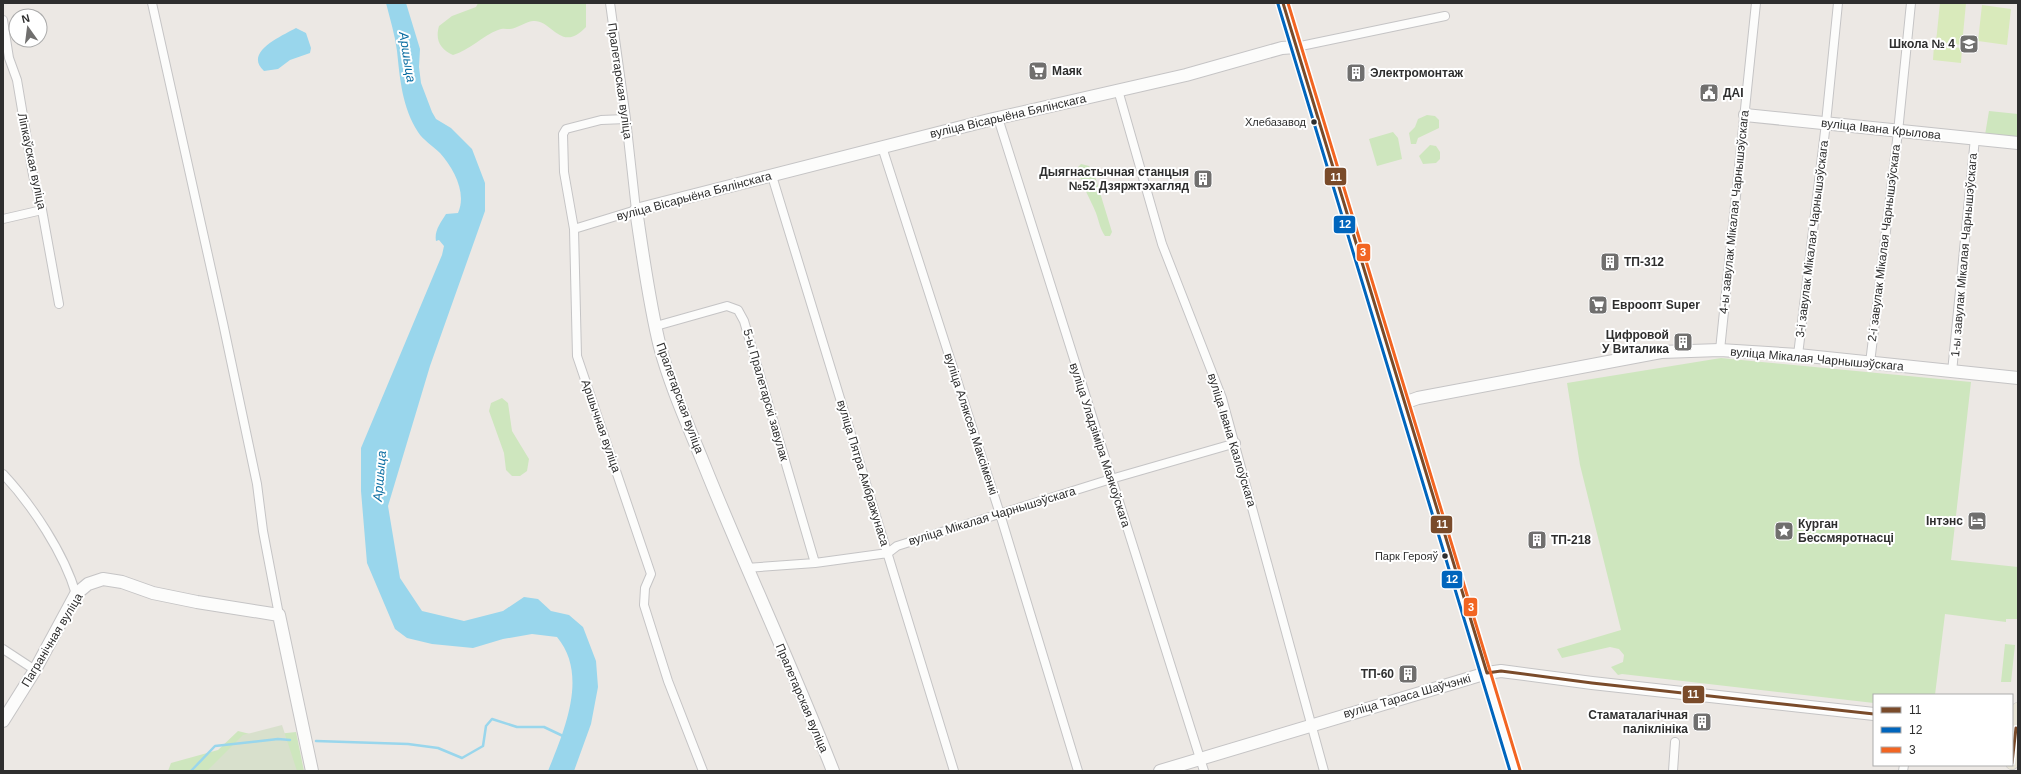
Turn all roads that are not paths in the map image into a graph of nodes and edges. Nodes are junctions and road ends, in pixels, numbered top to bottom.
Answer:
1 (152, 3) edge
2 (610, 3) edge
3 (1282, 3) edge
4 (1756, 3) edge
5 (1838, 3) edge
6 (1911, 3) edge
7 (1445, 16) dead end
8 (3, 20) edge
9 (1296, 47) junction
10 (1118, 90) junction
11 (1745, 115) junction
12 (998, 118) junction
13 (626, 119) junction
14 (1826, 124) junction
15 (1898, 132) junction
16 (1975, 138) junction
17 (2018, 143) edge
18 (882, 147) junction
19 (772, 176) junction
20 (42, 210) junction
21 (636, 210) junction
22 (3, 219) edge
23 (574, 229) junction
24 (59, 304) dead end
25 (656, 326) junction
26 (1720, 350) junction
27 (1798, 355) junction
28 (1870, 363) junction
29 (1952, 372) junction
30 (2018, 378) edge
31 (1404, 402) junction
32 (1236, 443) junction
33 (3, 474) edge
34 (1111, 479) junction
35 (1000, 514) junction
36 (888, 553) junction
37 (815, 563) junction
38 (746, 568) junction
39 (76, 594) junction
40 (279, 615) junction
41 (3, 649) edge
42 (35, 670) junction
43 (1487, 673) junction
44 (2018, 709) edge
45 (1873, 714) edge
46 (3, 722) edge
47 (1310, 725) junction
48 (2015, 728) edge
49 (1675, 742) dead end
50 (2013, 752) edge
51 (1201, 759) junction
52 (312, 771) edge
53 (703, 771) edge
54 (833, 771) edge
55 (954, 771) edge
56 (1078, 771) edge
57 (1160, 771) edge
58 (1204, 771) edge
59 (1324, 771) edge
60 (1515, 771) edge
61 (1673, 771) edge

1 - 40 street
2 - 13 street, Пралетарская вуліца
3 - 9 street
4 - 11 street, 4-ы завулак Мікалая Чарнышэўскага
5 - 14 street, 3-і завулак Мікалая Чарнышэўскага
6 - 15 street, 2-і завулак Мікалая Чарнышэўскага
7 - 9 street, вуліца Вісарыёна Бялінскага
8 - 20 street, Ліпкаўская вуліца
9 - 10 street, вуліца Вісарыёна Бялінскага
9 - 31 street
10 - 12 street, вуліца Вісарыёна Бялінскага
10 - 32 street, вуліца Івана Казлоўскага
11 - 14 street, вуліца Івана Крылова
11 - 26 street, 4-ы завулак Мікалая Чарнышэўскага
12 - 18 street, вуліца Вісарыёна Бялінскага
12 - 34 street, вуліца Уладзіміра Маякоўскага
13 - 21 street, Пралетарская вуліца
13 - 23 street, Аршычная вуліца
14 - 15 street, вуліца Івана Крылова
14 - 27 street, 3-і завулак Мікалая Чарнышэўскага
15 - 16 street, вуліца Івана Крылова
15 - 28 street, 2-і завулак Мікалая Чарнышэўскага
16 - 17 street, вуліца Івана Крылова
16 - 29 street, 1-ы завулак Мікалая Чарнышэўскага
18 - 19 street, вуліца Вісарыёна Бялінскага
18 - 35 street, вуліца Аляксея Максіменкі
19 - 21 street, вуліца Вісарыёна Бялінскага
19 - 36 street, вуліца Пятра Амбражунаса
20 - 22 street
20 - 24 street, Ліпкаўская вуліца
21 - 23 street, вуліца Вісарыёна Бялінскага
21 - 25 street, Пралетарская вуліца
23 - 53 street, Аршычная вуліца
25 - 37 street, 5-ы Пралетарскі завулак
25 - 38 street, Пралетарская вуліца
26 - 27 street, вуліца Мікалая Чарнышэўскага
26 - 31 street, вуліца Мікалая Чарнышэўскага
27 - 28 street, вуліца Мікалая Чарнышэўскага
28 - 29 street, вуліца Мікалая Чарнышэўскага
29 - 30 street, вуліца Мікалая Чарнышэўскага
31 - 43 street
32 - 34 street, вуліца Мікалая Чарнышэўскага
32 - 47 street, вуліца Івана Казлоўскага
33 - 39 street
34 - 35 street, вуліца Мікалая Чарнышэўскага
34 - 51 street, вуліца Уладзіміра Маякоўскага
35 - 36 street, вуліца Мікалая Чарнышэўскага
35 - 56 street, вуліца Аляксея Максіменкі
36 - 37 street, вуліца Мікалая Чарнышэўскага
36 - 55 street, вуліца Пятра Амбражунаса
37 - 38 street, вуліца Мікалая Чарнышэўскага
38 - 54 street, Пралетарская вуліца
39 - 40 street, Пагранічная вуліца
39 - 42 street, Пагранічная вуліца
40 - 52 street
41 - 42 street
42 - 46 street, Пагранічная вуліца
43 - 45 street, вуліца Тараса Шаўчэнкі
43 - 47 street, вуліца Тараса Шаўчэнкі
43 - 60 street
44 - 48 main road
47 - 51 street, вуліца Тараса Шаўчэнкі
47 - 59 street, вуліца Івана Казлоўскага
48 - 50 main road
49 - 61 street
51 - 57 street, вуліца Тараса Шаўчэнкі
51 - 58 street, вуліца Уладзіміра Маякоўскага

